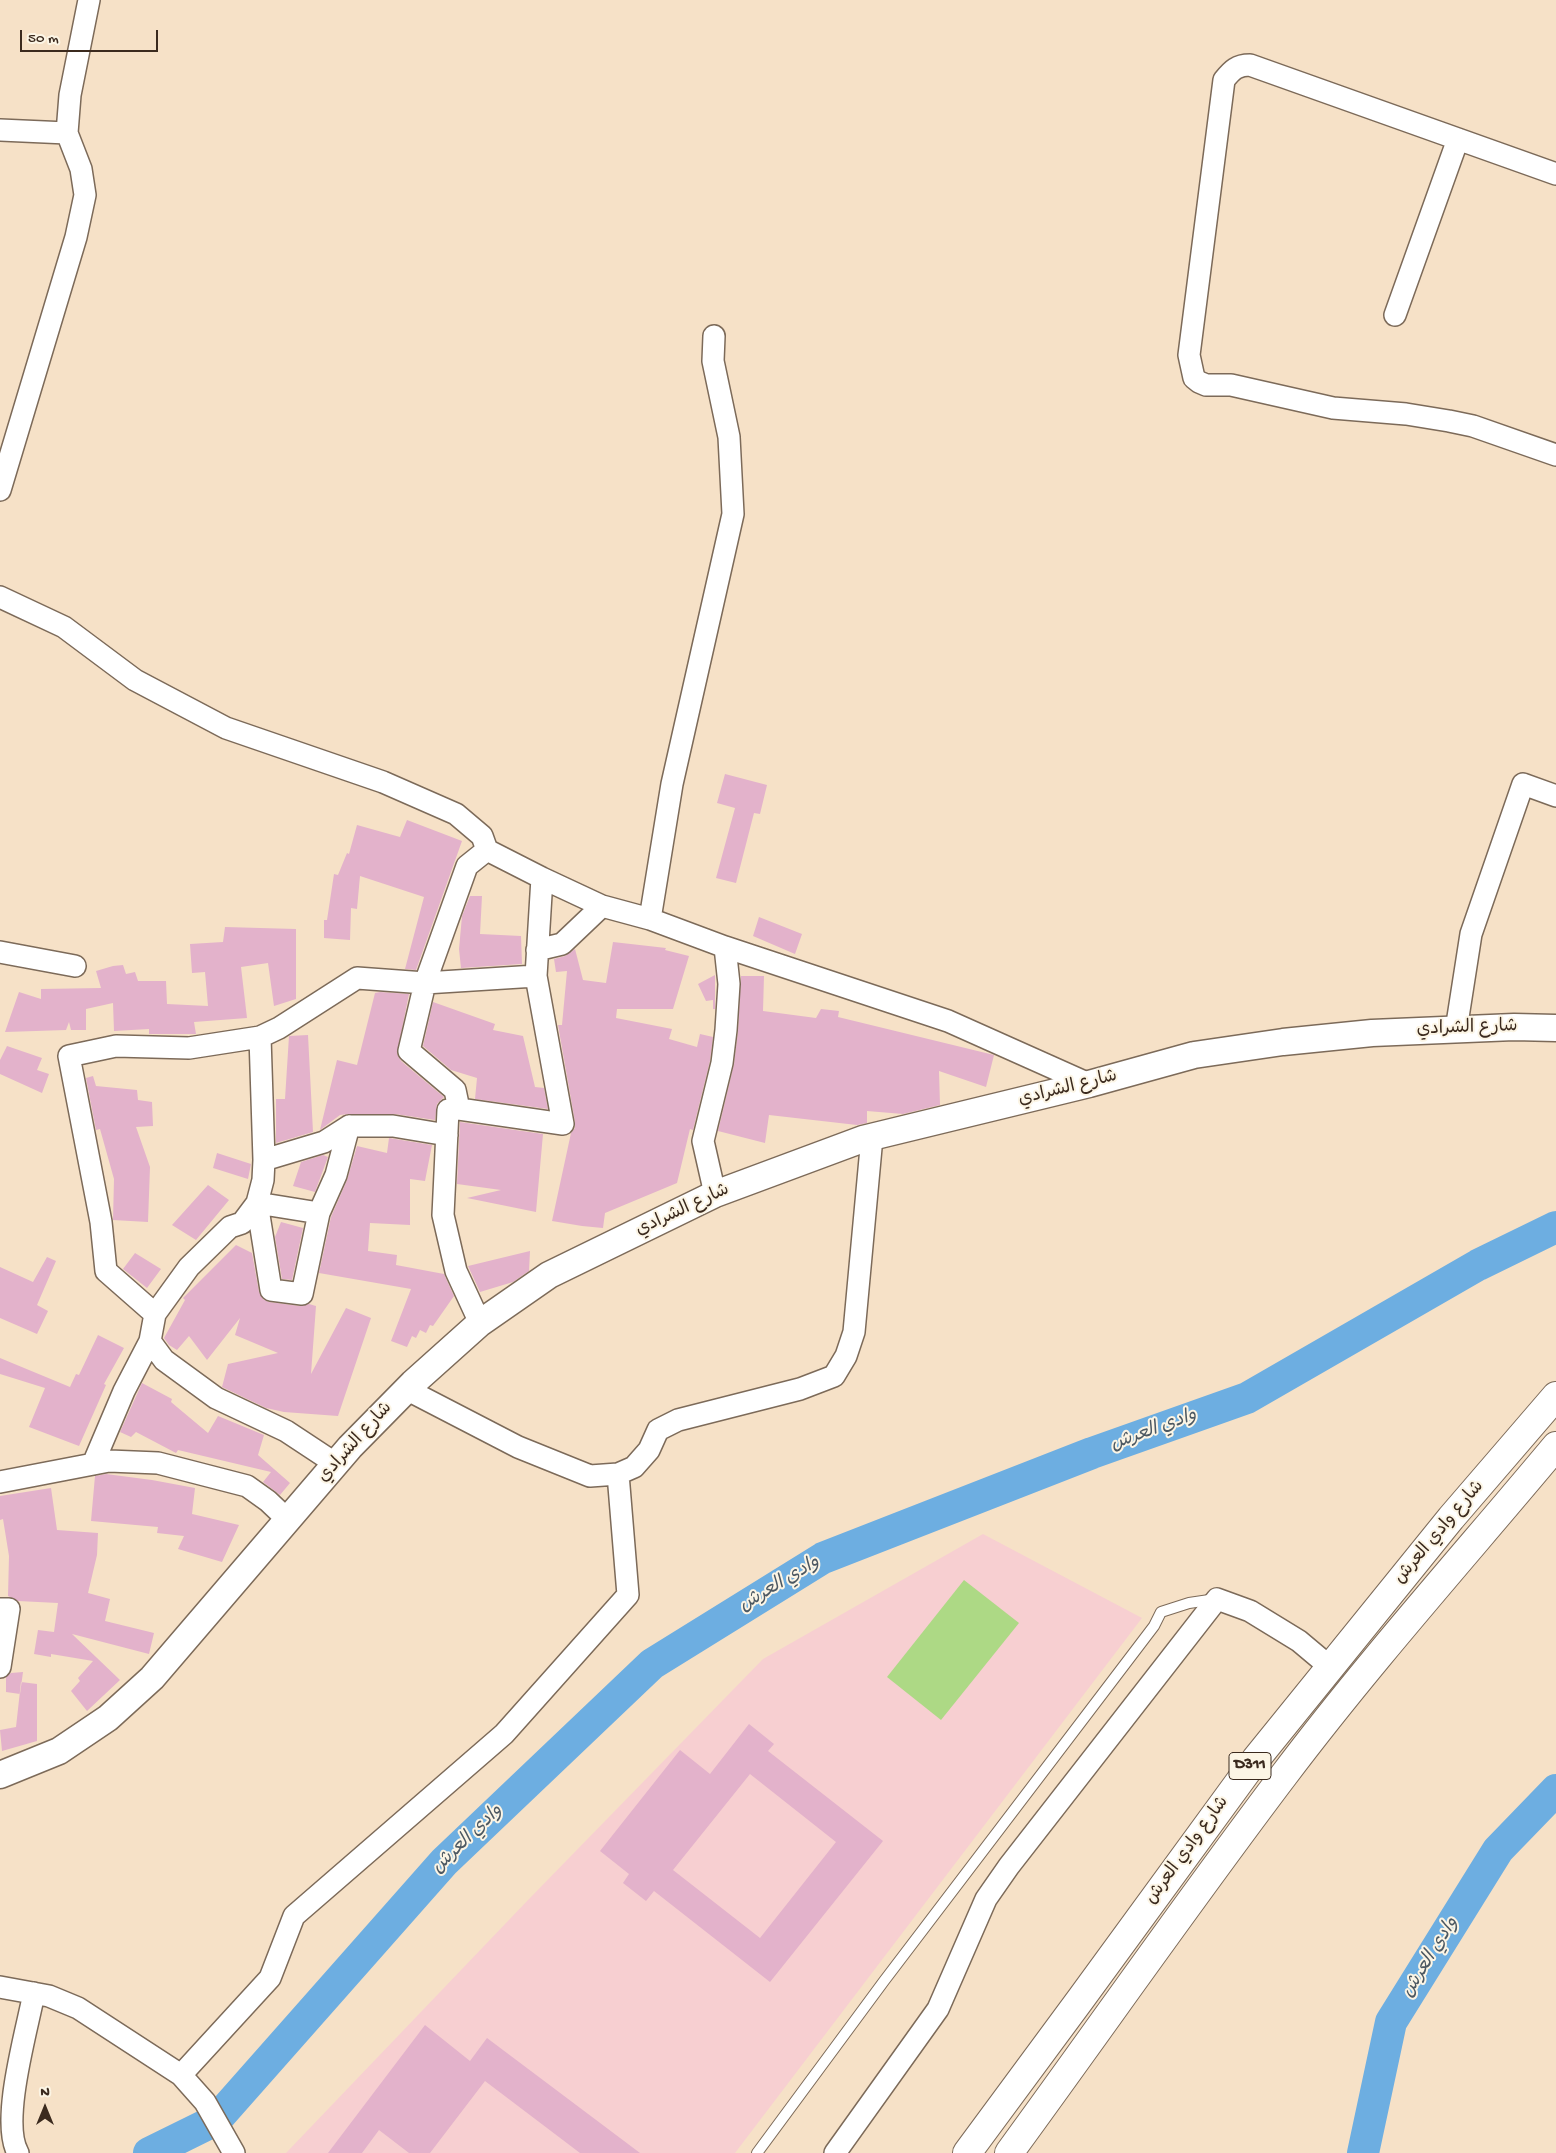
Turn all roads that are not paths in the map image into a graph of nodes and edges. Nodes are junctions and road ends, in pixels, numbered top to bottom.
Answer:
1 (88, 0) edge
2 (0, 130) edge
3 (67, 133) junction
4 (1458, 139) junction
5 (1556, 174) edge
6 (1395, 315) dead end
7 (714, 336) dead end
8 (1554, 449) edge
9 (0, 490) edge
10 (0, 597) edge
11 (1556, 796) edge
12 (487, 850) junction
13 (542, 878) junction
14 (602, 906) junction
15 (650, 919) junction
16 (725, 947) junction
17 (537, 950) junction
18 (0, 952) edge
19 (75, 966) dead end
20 (536, 976) junction
21 (425, 983) junction
22 (1556, 1028) edge
23 (1456, 1030) junction
24 (260, 1037) junction
25 (1089, 1084) junction
26 (459, 1109) junction
27 (348, 1126) junction
28 (447, 1135) junction
29 (872, 1137) junction
30 (264, 1160) junction
31 (716, 1194) junction
32 (256, 1203) junction
33 (319, 1213) junction
34 (155, 1314) junction
35 (480, 1323) junction
36 (150, 1341) junction
37 (406, 1389) junction
38 (1556, 1396) edge
39 (1556, 1446) edge
40 (93, 1464) junction
41 (336, 1464) junction
42 (618, 1474) junction
43 (0, 1482) edge
44 (288, 1520) junction
45 (1217, 1599) junction
46 (0, 1609) edge
47 (0, 1667) edge
48 (1330, 1667) junction
49 (0, 1764) edge
50 (0, 1775) edge
51 (0, 1987) edge
52 (34, 1994) junction
53 (181, 2075) junction
54 (18, 2153) edge
55 (234, 2153) edge
56 (757, 2153) edge
57 (835, 2153) edge
58 (967, 2153) edge
59 (1009, 2153) edge

1 - 3 street
2 - 3 street
3 - 9 street
4 - 5 street
4 - 6 street
4 - 8 street
7 - 15 street
10 - 12 street
11 - 23 street
12 - 13 street
12 - 21 street
13 - 14 street
13 - 17 street
14 - 15 street
14 - 17 street
15 - 16 street
16 - 25 street
16 - 31 street
17 - 20 street
18 - 19 street
20 - 21 street
20 - 26 street
21 - 24 street
21 - 26 street
22 - 23 street, شارع الشرادي
23 - 25 street, شارع الشرادي
24 - 30 street
24 - 34 street
25 - 29 street, شارع الشرادي
26 - 28 street
27 - 28 street
27 - 30 street
27 - 33 street
28 - 35 street
29 - 31 street, شارع الشرادي
29 - 42 street
30 - 32 street
31 - 35 street, شارع الشرادي
32 - 33 street
32 - 33 street
32 - 34 street
34 - 36 street
35 - 37 street, شارع الشرادي
36 - 40 street
36 - 41 street
37 - 41 street, شارع الشرادي
37 - 42 street
38 - 48 main road, شارع وادي العرش / D311
39 - 59 main road, شارع وادي العرش / D311
40 - 43 street
40 - 44 street
41 - 44 street, شارع الشرادي
42 - 53 street
44 - 50 street, شارع الشرادي
45 - 48 street
45 - 56 lane
45 - 57 street
46 - 47 street
48 - 58 main road, شارع وادي العرش / D311
49 - 50 street
51 - 52 street
52 - 53 street
52 - 54 street
53 - 55 street

